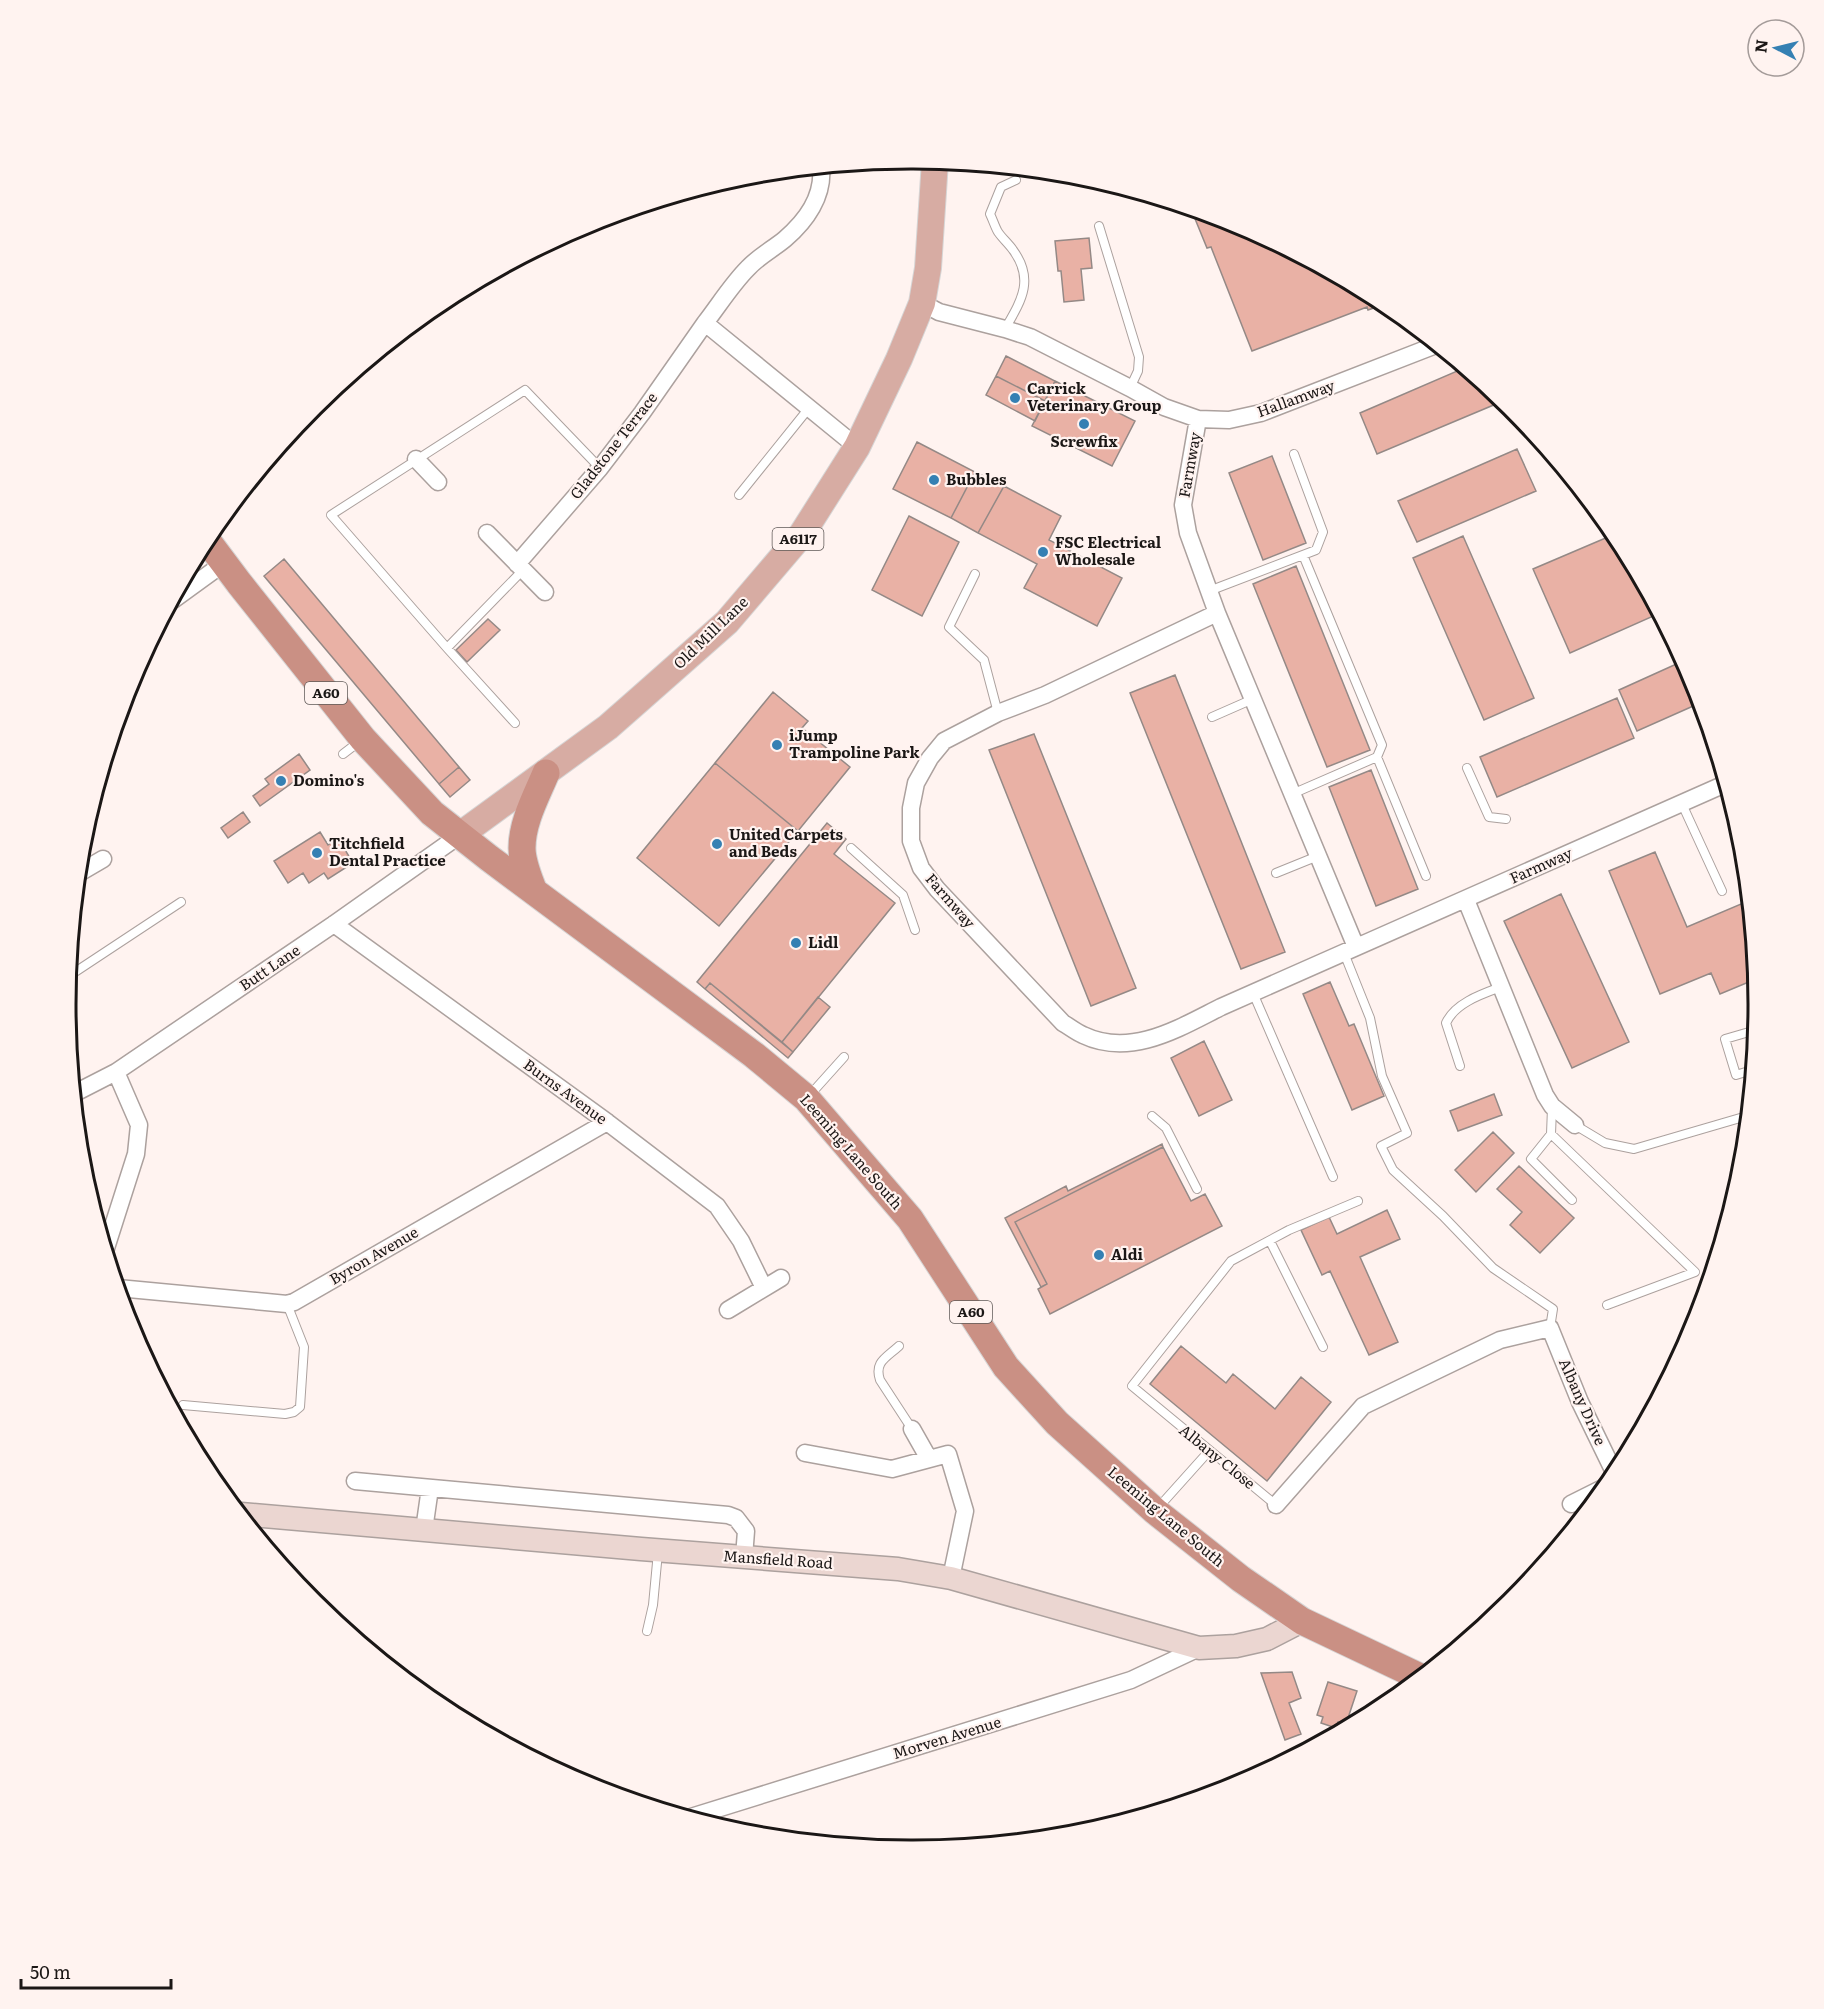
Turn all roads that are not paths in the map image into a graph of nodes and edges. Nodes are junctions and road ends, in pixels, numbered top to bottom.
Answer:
1 (934, 170) edge
2 (822, 174) edge
3 (1016, 180) dead end
4 (1099, 226) dead end
5 (922, 303) junction
6 (705, 323) junction
7 (1005, 329) junction
8 (1428, 348) edge
9 (1130, 388) junction
10 (809, 408) junction
11 (1198, 419) junction
12 (857, 447) junction
13 (1294, 454) dead end
14 (416, 459) junction
15 (600, 468) junction
16 (438, 482) dead end
17 (739, 495) dead end
18 (487, 533) dead end
19 (212, 547) edge
20 (1303, 555) junction
21 (224, 563) junction
22 (520, 567) junction
23 (975, 574) dead end
24 (186, 590) edge
25 (1209, 591) junction
26 (545, 592) dead end
27 (1217, 613) junction
28 (447, 648) junction
29 (1253, 699) junction
30 (998, 713) junction
31 (1212, 717) dead end
32 (515, 723) dead end
33 (1377, 757) junction
34 (1467, 768) dead end
35 (546, 773) junction
36 (1719, 787) edge
37 (1292, 794) junction
38 (1682, 804) junction
39 (1506, 819) dead end
40 (459, 835) junction
41 (851, 848) dead end
42 (1318, 856) junction
43 (103, 859) dead end
44 (89, 867) edge
45 (1276, 873) dead end
46 (1426, 876) dead end
47 (532, 889) junction
48 (1722, 891) dead end
49 (1466, 900) junction
50 (181, 902) dead end
51 (334, 924) junction
52 (915, 930) dead end
53 (1350, 950) junction
54 (77, 971) edge
55 (1501, 987) junction
56 (1253, 993) junction
57 (1747, 1032) edge
58 (844, 1057) dead end
59 (1460, 1066) dead end
60 (116, 1072) junction
61 (1745, 1072) edge
62 (81, 1090) edge
63 (806, 1098) junction
64 (1552, 1106) junction
65 (1152, 1116) dead end
66 (1739, 1118) edge
67 (607, 1122) junction
68 (1575, 1125) joint
69 (1551, 1134) junction
70 (1333, 1177) dead end
71 (1197, 1189) dead end
72 (1572, 1200) dead end
73 (1358, 1201) dead end
74 (110, 1236) edge
75 (1270, 1241) junction
76 (781, 1278) dead end
77 (764, 1288) junction
78 (127, 1289) edge
79 (287, 1304) junction
80 (1607, 1305) dead end
81 (728, 1310) dead end
82 (1550, 1328) junction
83 (899, 1346) dead end
84 (1323, 1347) dead end
85 (183, 1405) dead end
86 (912, 1429) joint
87 (1209, 1451) junction
88 (805, 1453) dead end
89 (930, 1459) junction
90 (1611, 1463) edge
91 (355, 1481) dead end
92 (430, 1488) junction
93 (1588, 1496) edge
94 (1571, 1504) dead end
95 (1276, 1505) joint
96 (1155, 1511) junction
97 (251, 1515) edge
98 (424, 1530) junction
99 (658, 1551) junction
100 (744, 1557) junction
101 (951, 1578) junction
102 (1302, 1621) junction
103 (647, 1632) dead end
104 (1199, 1648) junction
105 (1412, 1673) edge
106 (702, 1813) edge

1 - 5 main road, Old Mill Lane / A6117
2 - 6 street, Gladstone Terrace
3 - 7 lane
4 - 9 lane
5 - 7 street, Hallamway
5 - 12 main road, Old Mill Lane / A6117
6 - 10 street
6 - 15 street, Gladstone Terrace
7 - 9 street, Hallamway
8 - 11 street, Hallamway
9 - 11 street, Hallamway
10 - 12 street
10 - 17 lane
11 - 25 street, Farmway
12 - 35 main road, Old Mill Lane / A6117
13 - 20 lane
14 - 15 lane
14 - 16 street
14 - 28 lane
15 - 22 street, Gladstone Terrace
18 - 22 street
19 - 21 highway, Leeming Lane South / A60
20 - 25 lane
20 - 33 lane
21 - 24 street
21 - 40 highway, Leeming Lane South / A60
22 - 26 street
22 - 28 lane
23 - 30 lane
25 - 27 street, Farmway
27 - 29 street, Farmway
27 - 30 street, Farmway
28 - 32 lane
29 - 31 lane
29 - 37 street, Farmway
30 - 56 street, Farmway
33 - 37 lane
33 - 46 lane
34 - 39 lane
35 - 40 main road, Old Mill Lane / A6117
35 - 47 highway
36 - 38 street, Farmway
37 - 42 street, Farmway
38 - 48 lane
38 - 49 street, Farmway
40 - 47 highway, Leeming Lane South / A60
40 - 51 street, Butt Lane
41 - 52 lane
42 - 45 lane
42 - 53 street, Farmway
43 - 44 street
47 - 63 highway, Leeming Lane South / A60
49 - 53 street, Farmway
49 - 55 street
50 - 54 lane
51 - 60 street, Butt Lane
51 - 67 street, Burns Avenue
53 - 56 street, Farmway
53 - 82 lane
55 - 59 lane
55 - 64 street
56 - 70 lane
57 - 61 lane
58 - 63 lane
60 - 62 street, Butt Lane
60 - 74 street
63 - 96 highway, Leeming Lane South / A60
64 - 68 street
64 - 69 lane
65 - 71 lane
66 - 68 lane
67 - 77 street, Burns Avenue
67 - 79 street, Byron Avenue
69 - 72 lane
69 - 80 lane
73 - 75 lane, Albany Close
75 - 84 lane
75 - 87 lane, Albany Close
76 - 77 street
77 - 81 street
78 - 79 street
79 - 85 lane
82 - 90 street, Albany Drive
82 - 95 street, Albany Close
83 - 86 lane
86 - 89 street
87 - 95 lane, Albany Close
87 - 96 lane
88 - 89 street
89 - 101 street
91 - 92 street
92 - 98 street
92 - 100 street
93 - 94 street
96 - 102 highway, Leeming Lane South / A60
97 - 98 main road, Mansfield Road
98 - 99 main road, Mansfield Road
99 - 100 main road, Mansfield Road
99 - 103 lane
100 - 101 main road, Mansfield Road
101 - 104 main road, Mansfield Road
102 - 104 main road, Mansfield Road
102 - 105 highway, Leeming Lane South / A60
104 - 106 street, Morven Avenue

